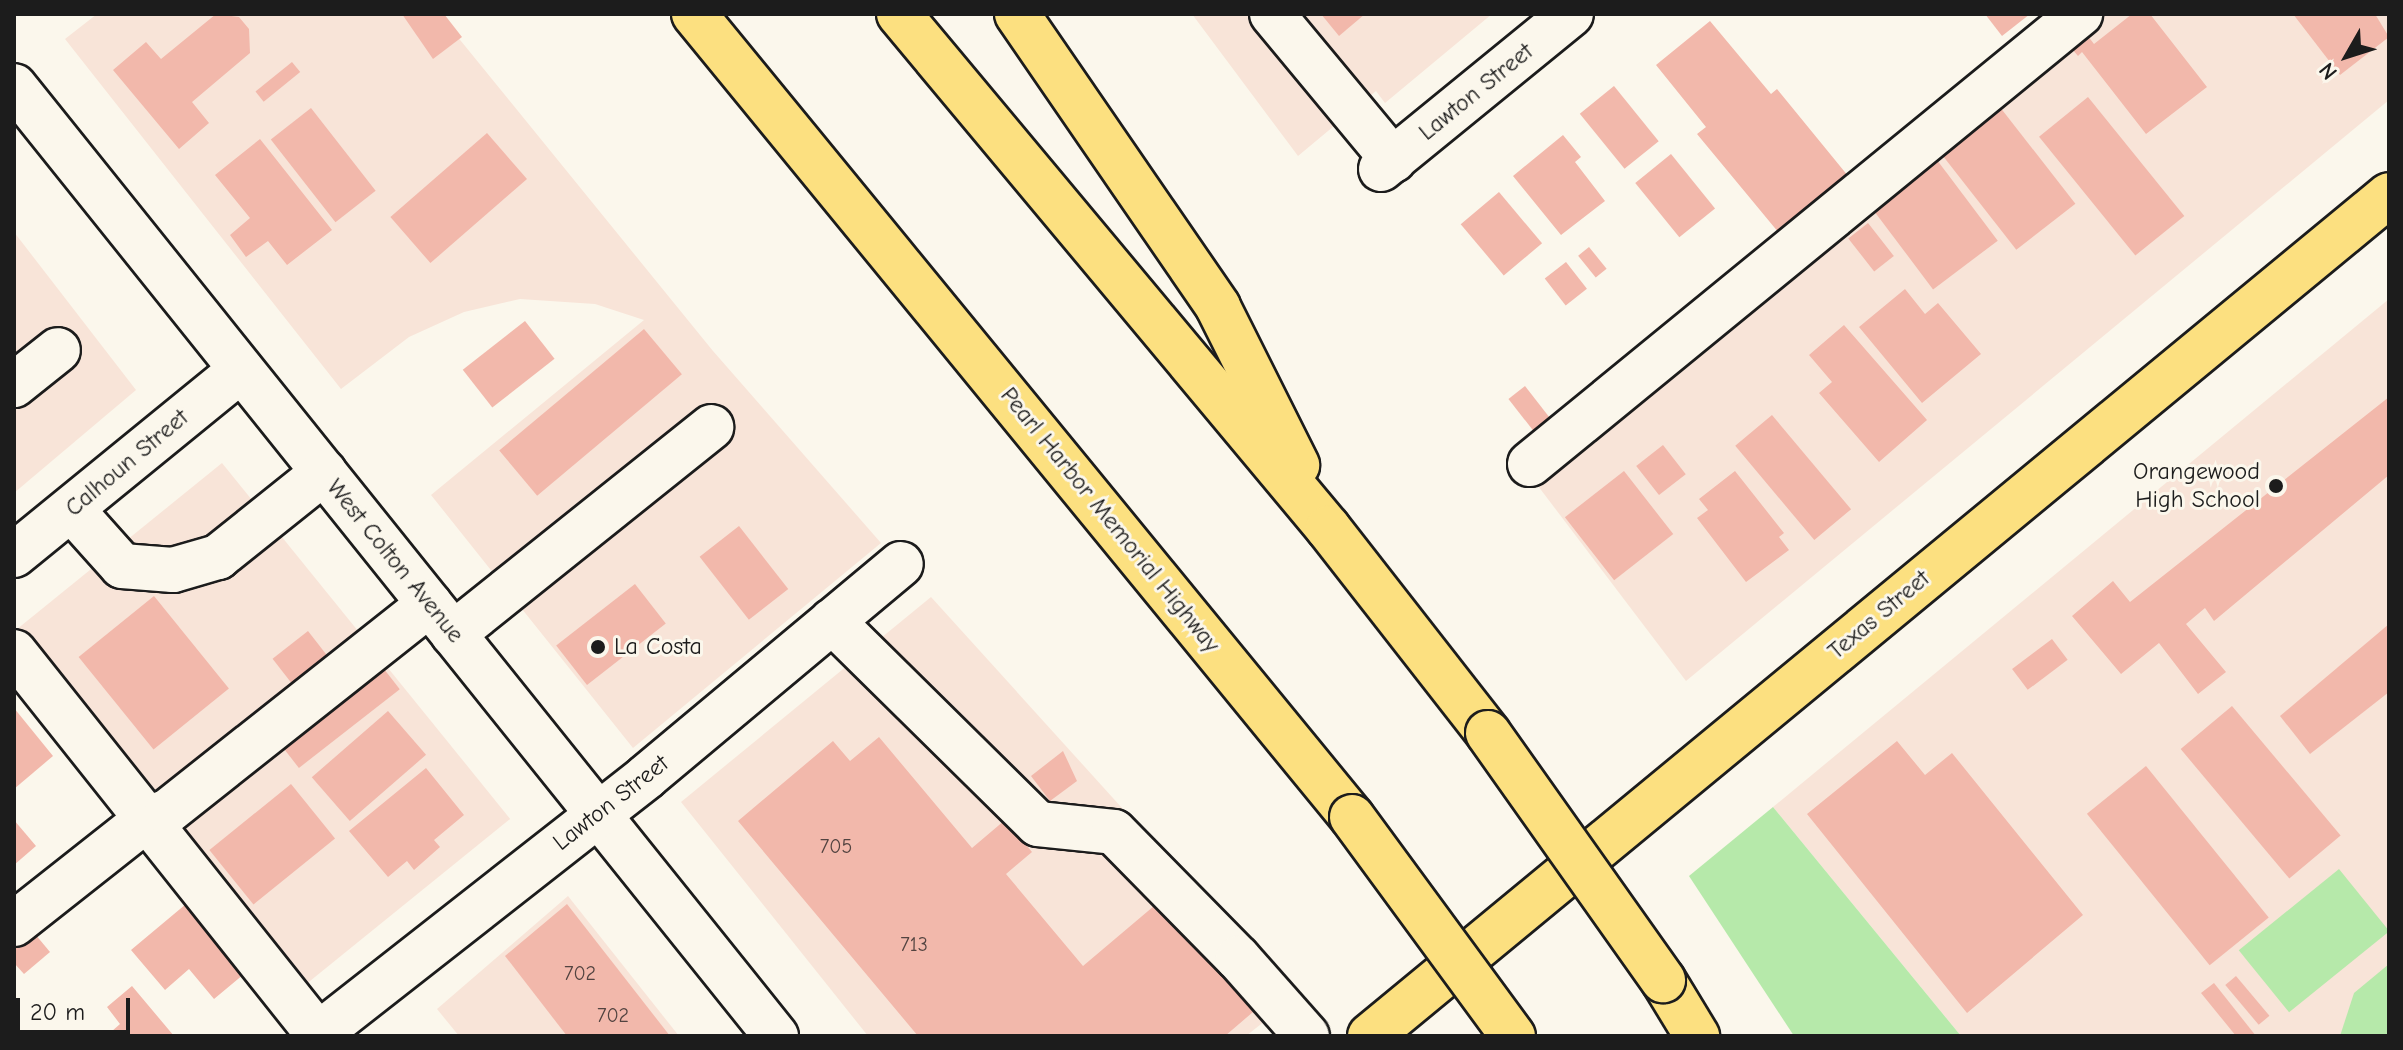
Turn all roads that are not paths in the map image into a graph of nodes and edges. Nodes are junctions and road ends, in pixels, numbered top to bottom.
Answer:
1 (694, 14) edge
2 (899, 14) edge
3 (1017, 14) edge
4 (1272, 14) edge
5 (1571, 14) edge
6 (2080, 14) edge
7 (14, 86) edge
8 (2389, 195) edge
9 (58, 350) dead end
10 (241, 370) junction
11 (14, 385) edge
12 (711, 427) dead end
13 (1530, 464) dead end
14 (324, 472) junction
15 (72, 510) junction
16 (1328, 528) junction
17 (14, 555) edge
18 (901, 564) dead end
19 (441, 619) junction
20 (832, 621) junction
21 (14, 652) edge
22 (599, 813) junction
23 (148, 818) junction
24 (14, 924) edge
25 (318, 1036) edge
26 (776, 1036) edge
27 (1307, 1036) edge
28 (1370, 1036) edge
29 (1513, 1036) edge
30 (1697, 1036) edge

1 - 29 main road, Pearl Harbor Memorial Highway, bridge
2 - 16 main road
3 - 16 main road
4 - 5 street, Lawton Street
6 - 13 street
7 - 10 street, West Colton Avenue
8 - 28 main road, Texas Street
9 - 11 street
10 - 14 street, West Colton Avenue
10 - 15 street, Calhoun Street
12 - 19 street
14 - 15 street
14 - 19 street, West Colton Avenue
15 - 17 street, Calhoun Street
16 - 30 main road, bridge
18 - 20 street, Lawton Street
19 - 22 street, West Colton Avenue
19 - 23 street
20 - 22 street, Lawton Street
20 - 27 street
21 - 23 street
22 - 25 street, Lawton Street
22 - 26 street, West Colton Avenue
23 - 24 street
23 - 25 street

